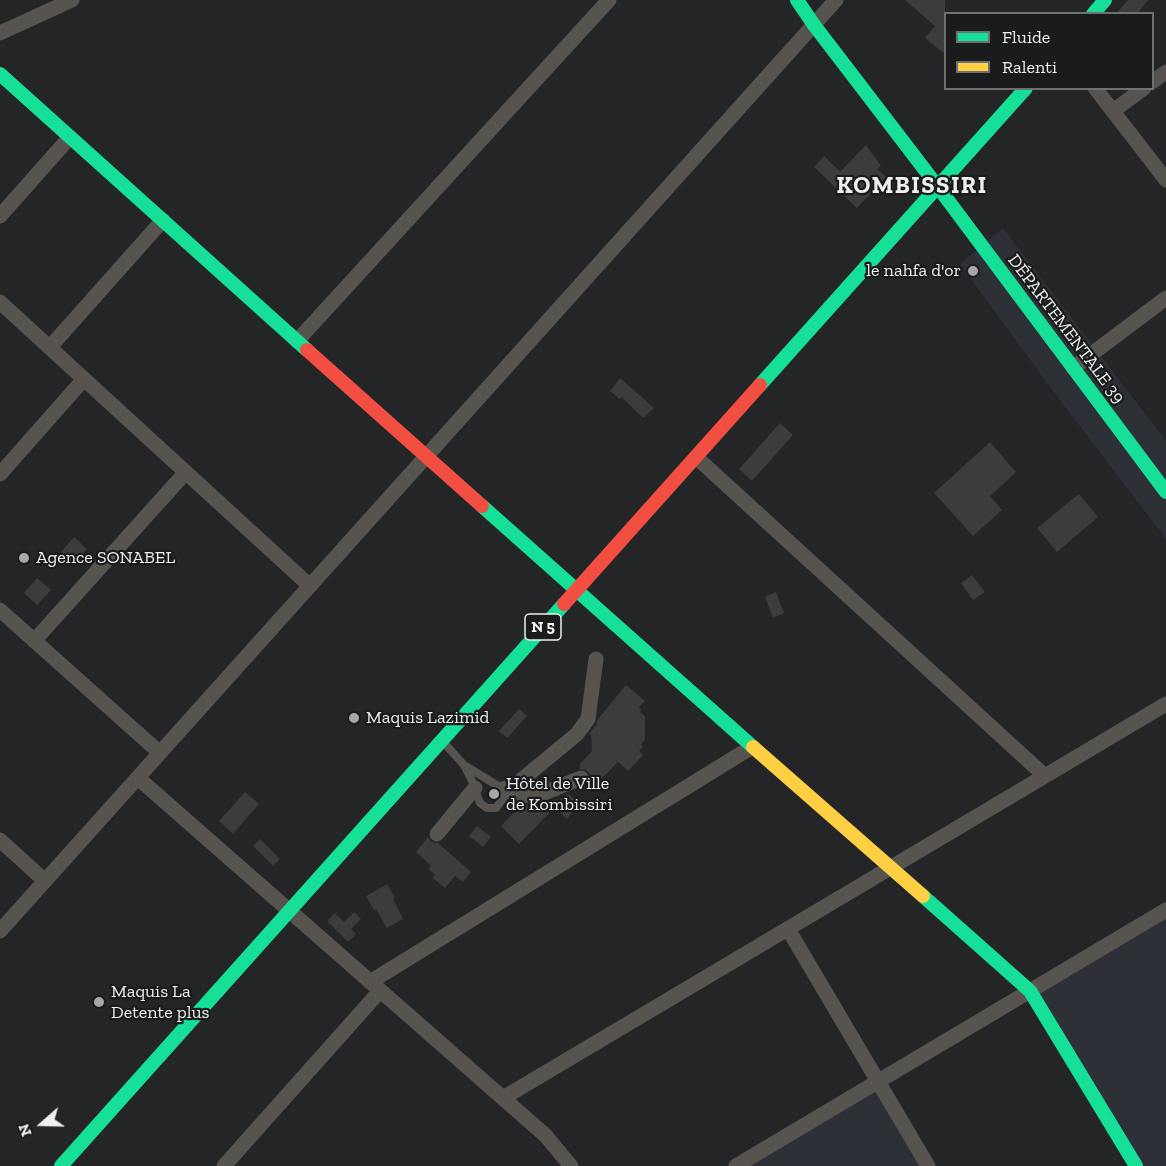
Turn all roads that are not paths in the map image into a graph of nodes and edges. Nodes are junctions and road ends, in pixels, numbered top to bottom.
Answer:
1 (72, 0) edge
2 (609, 0) edge
3 (797, 0) edge
4 (836, 0) edge
5 (1105, 0) edge
6 (1095, 12) edge
7 (814, 25) junction
8 (0, 33) edge
9 (0, 74) edge
10 (1024, 90) edge
11 (1097, 90) edge
12 (1141, 90) edge
13 (1113, 111) junction
14 (70, 137) junction
15 (1166, 180) edge
16 (938, 187) junction
17 (0, 216) edge
18 (163, 220) junction
19 (1166, 298) edge
20 (0, 302) edge
21 (297, 341) junction
22 (50, 347) junction
23 (1073, 368) junction
24 (84, 379) junction
25 (426, 457) junction
26 (696, 457) junction
27 (186, 472) junction
28 (0, 474) edge
29 (1166, 492) edge
30 (310, 586) junction
31 (576, 591) junction
32 (0, 610) edge
33 (34, 641) junction
34 (596, 659) dead end
35 (1166, 704) edge
36 (441, 741) junction
37 (752, 747) junction
38 (160, 753) junction
39 (464, 765) junction
40 (1045, 776) junction
41 (138, 778) junction
42 (581, 778) dead end
43 (475, 789) junction
44 (503, 789) junction
45 (437, 834) dead end
46 (0, 840) edge
47 (890, 868) junction
48 (45, 881) junction
49 (1166, 910) edge
50 (289, 911) junction
51 (788, 929) junction
52 (0, 931) edge
53 (375, 986) junction
54 (1030, 991) junction
55 (878, 1082) junction
56 (503, 1098) junction
57 (919, 1151) junction
58 (61, 1166) edge
59 (224, 1166) edge
60 (571, 1166) edge
61 (736, 1166) edge
62 (914, 1166) edge
63 (928, 1166) edge
64 (1136, 1166) edge

1 - 8 street
2 - 21 street
3 - 7 main road, DÉPARTEMENTALE 39
4 - 7 street
5 - 6 main road
7 - 16 main road, DÉPARTEMENTALE 39
7 - 25 street
9 - 14 main road
10 - 16 main road, N 5
11 - 13 street
12 - 13 street
13 - 15 street
14 - 17 street
14 - 18 main road
16 - 23 main road, DÉPARTEMENTALE 39
16 - 26 main road, N 5
18 - 21 main road
18 - 22 street
19 - 23 street
20 - 22 street
21 - 25 main road
22 - 24 street
23 - 29 main road, DÉPARTEMENTALE 39
24 - 27 street
24 - 28 street
25 - 30 street
25 - 31 main road
26 - 31 main road, N 5
26 - 40 street
27 - 30 street
27 - 33 street
30 - 38 street
31 - 36 main road, N 5
31 - 37 main road
32 - 33 street
33 - 38 street
34 - 44 street
35 - 40 street
36 - 39 lane
36 - 50 main road, N 5
37 - 47 main road
37 - 53 street
38 - 41 street
39 - 43 lane
39 - 44 lane
40 - 47 street
41 - 48 street
41 - 50 street
42 - 44 street
43 - 44 lane
43 - 45 street
46 - 48 street
47 - 51 street
47 - 54 main road
48 - 52 street
49 - 54 street
50 - 53 street
50 - 58 main road, N 5
51 - 55 street
51 - 56 street
53 - 56 street
53 - 59 street
54 - 55 street
54 - 64 main road
55 - 57 street
55 - 61 street
56 - 60 street
57 - 62 street
57 - 63 street

